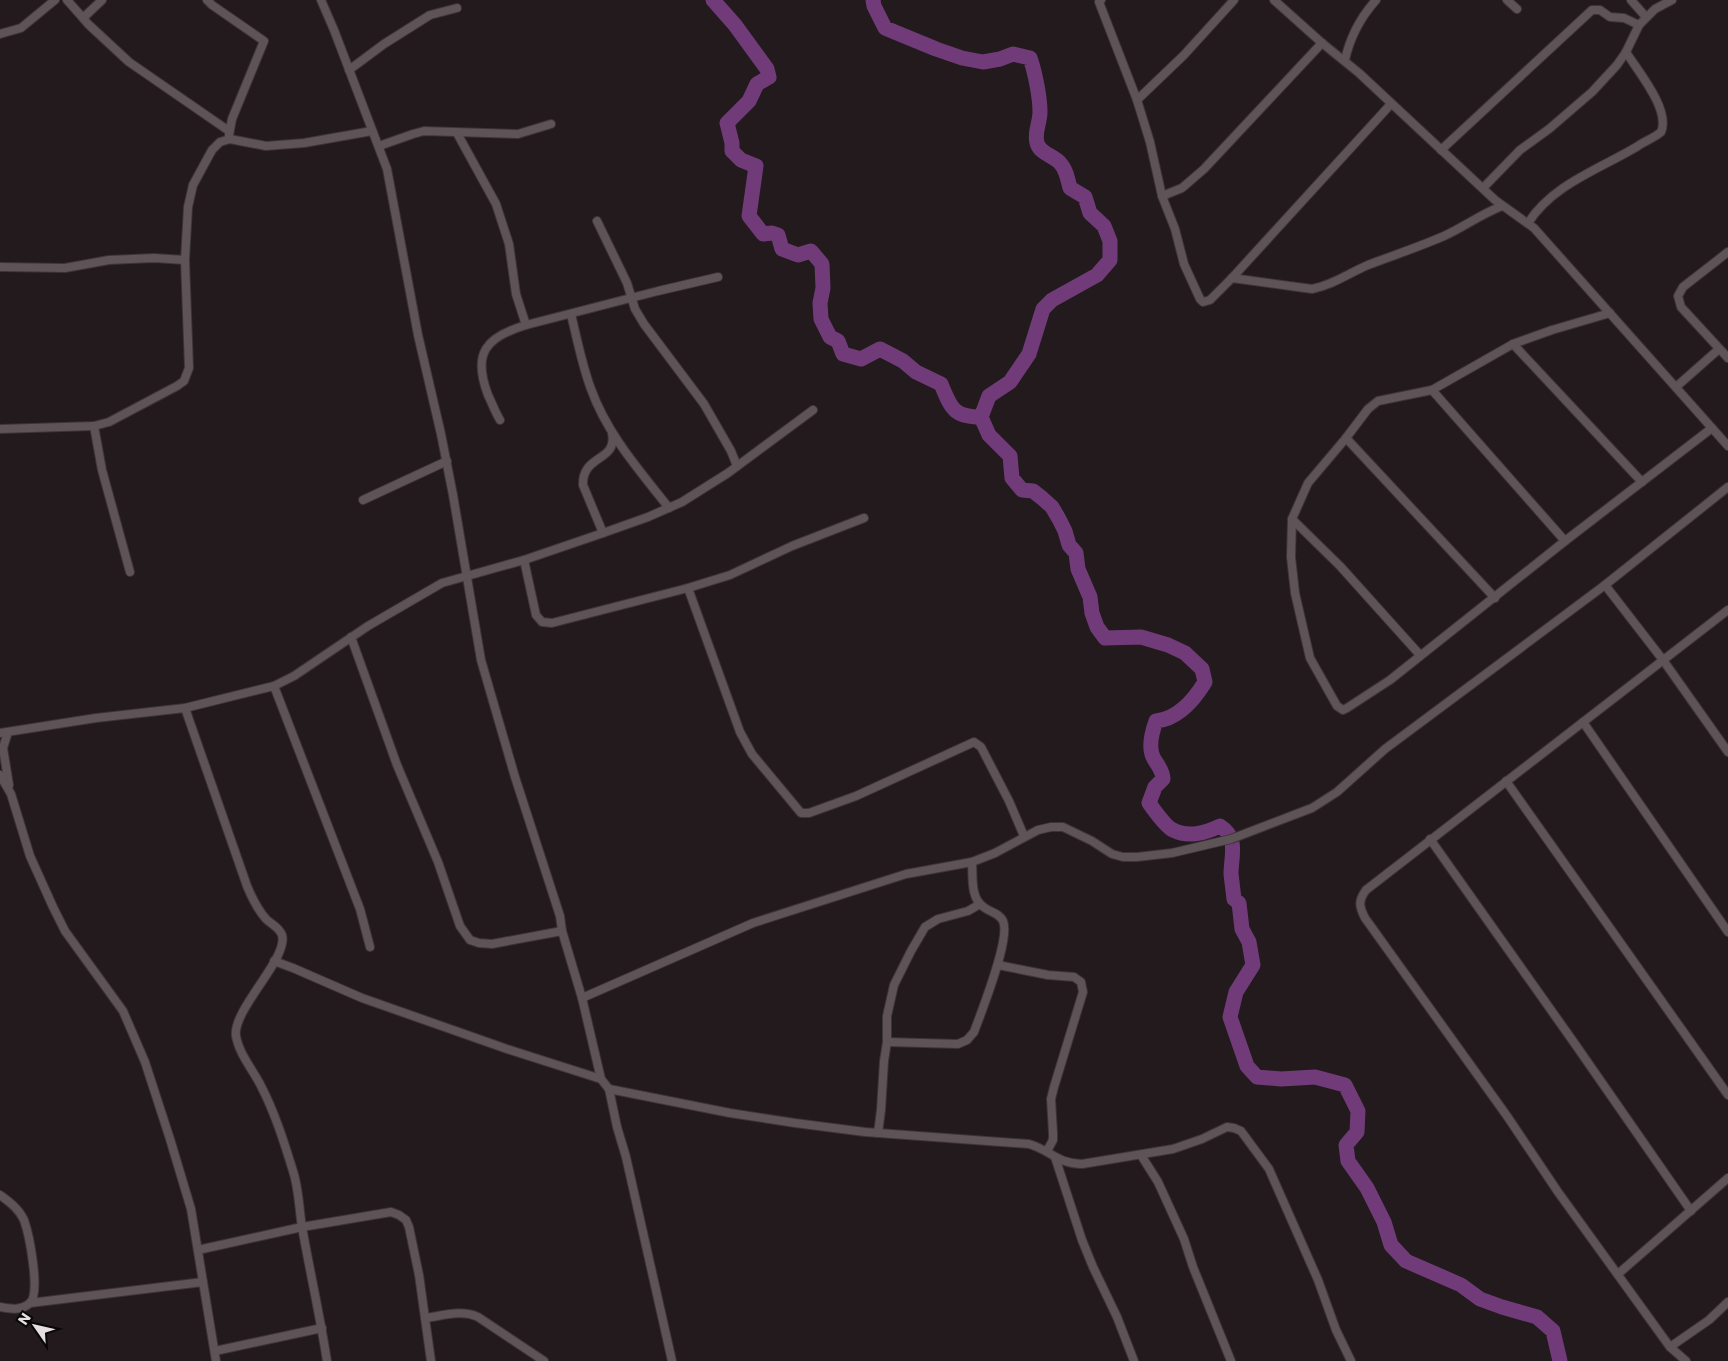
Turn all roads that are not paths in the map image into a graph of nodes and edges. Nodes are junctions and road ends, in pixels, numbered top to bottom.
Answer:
1 (55, 0) edge
2 (67, 0) edge
3 (102, 0) edge
4 (207, 0) edge
5 (321, 0) edge
6 (1101, 0) edge
7 (1234, 0) edge
8 (1274, 0) edge
9 (1376, 0) edge
10 (1508, 0) edge
11 (1631, 0) edge
12 (1672, 0) edge
13 (457, 8) dead end
14 (1517, 9) dead end
15 (1646, 17) junction
16 (84, 18) junction
17 (1639, 25) junction
18 (0, 34) edge
19 (1322, 43) junction
20 (1626, 52) junction
21 (1345, 60) junction
22 (349, 70) junction
23 (1137, 100) junction
24 (1391, 104) junction
25 (551, 124) dead end
26 (372, 131) junction
27 (457, 133) junction
28 (229, 135) junction
29 (379, 146) junction
30 (1441, 150) junction
31 (1483, 188) junction
32 (1162, 196) junction
33 (1502, 206) junction
34 (597, 222) dead end
35 (1528, 223) junction
36 (1728, 252) edge
37 (184, 260) junction
38 (0, 267) edge
39 (718, 277) dead end
40 (1232, 278) junction
41 (632, 298) junction
42 (1610, 312) junction
43 (571, 314) junction
44 (526, 325) junction
45 (1513, 344) junction
46 (1719, 349) junction
47 (1728, 358) edge
48 (1676, 387) junction
49 (1432, 390) junction
50 (814, 410) dead end
51 (500, 420) dead end
52 (94, 426) junction
53 (1712, 428) junction
54 (0, 429) edge
55 (611, 430) junction
56 (1346, 438) junction
57 (1728, 446) edge
58 (446, 461) junction
59 (737, 466) junction
60 (1642, 482) junction
61 (1728, 487) edge
62 (363, 500) dead end
63 (669, 508) junction
64 (864, 518) dead end
65 (1292, 519) junction
66 (603, 533) junction
67 (1565, 541) junction
68 (524, 560) junction
69 (130, 572) dead end
70 (467, 577) junction
71 (1605, 585) junction
72 (688, 588) junction
73 (1495, 598) junction
74 (1728, 610) edge
75 (351, 637) junction
76 (1420, 655) junction
77 (1663, 660) junction
78 (274, 686) junction
79 (185, 708) junction
80 (1583, 722) junction
81 (4, 732) edge
82 (1728, 752) edge
83 (0, 775) edge
84 (1506, 781) junction
85 (11, 794) junction
86 (1024, 836) junction
87 (1430, 839) junction
88 (972, 862) junction
89 (980, 904) junction
90 (562, 931) junction
91 (1728, 932) edge
92 (370, 946) dead end
93 (274, 961) junction
94 (998, 965) junction
95 (582, 998) junction
96 (887, 1042) junction
97 (600, 1079) junction
98 (609, 1089) junction
99 (1728, 1095) edge
100 (878, 1133) junction
101 (1047, 1151) junction
102 (1141, 1155) junction
103 (1055, 1157) junction
104 (1728, 1178) edge
105 (0, 1195) edge
106 (1691, 1211) junction
107 (302, 1227) junction
108 (198, 1250) junction
109 (1618, 1274) junction
110 (203, 1282) junction
111 (1728, 1302) edge
112 (30, 1303) junction
113 (0, 1307) edge
114 (425, 1318) junction
115 (322, 1328) junction
116 (1670, 1347) junction
117 (215, 1351) junction
118 (216, 1361) edge
119 (327, 1361) edge
120 (431, 1361) edge
121 (544, 1361) edge
122 (672, 1361) edge
123 (1134, 1361) edge
124 (1231, 1361) edge
125 (1351, 1361) edge
126 (1686, 1361) edge

1 - 18 street
2 - 16 street
3 - 16 street
4 - 28 street
5 - 22 street
6 - 23 street
7 - 23 street
8 - 19 street
9 - 21 street
10 - 14 street
11 - 15 street
12 - 15 street
13 - 22 street
15 - 17 street
16 - 28 street
17 - 20 street
17 - 30 street
19 - 21 street
19 - 32 street
20 - 31 street
20 - 35 street
21 - 24 street
22 - 26 street
23 - 32 street
24 - 30 street
24 - 40 street
25 - 27 street
26 - 28 street
26 - 29 street
27 - 29 street
27 - 44 street
28 - 37 street
29 - 58 street
30 - 31 street
31 - 33 street
32 - 40 street
33 - 35 street
33 - 40 street
34 - 41 street
35 - 42 street
36 - 46 street
37 - 38 street
37 - 52 street
39 - 41 street
41 - 43 street
41 - 59 street
42 - 45 street
42 - 48 street
43 - 44 street
43 - 55 street
44 - 51 street
45 - 49 street
45 - 60 street
46 - 47 street
46 - 48 street
48 - 53 street
49 - 56 street
49 - 67 street
50 - 59 street
52 - 54 street
52 - 69 street
53 - 57 street
53 - 60 street
55 - 63 street
55 - 66 street
56 - 65 street
56 - 73 street
58 - 62 street
58 - 70 street
59 - 63 street
60 - 67 street
61 - 71 street
63 - 66 street
64 - 72 street
65 - 76 street
65 - 76 street
66 - 68 street
67 - 73 street
68 - 70 street
68 - 72 street
70 - 75 street
70 - 90 street
71 - 77 street
71 - 86 street
72 - 86 street
73 - 76 street
74 - 77 street
75 - 78 street
75 - 90 street
77 - 80 street
77 - 82 street
78 - 79 street
78 - 92 street
79 - 81 street
79 - 93 street
80 - 84 street
80 - 91 street
81 - 85 street
83 - 85 street
84 - 87 street
84 - 99 street
85 - 108 street
86 - 88 street
87 - 106 street
87 - 109 street
88 - 89 street
88 - 95 street
89 - 94 street
89 - 96 street
90 - 95 street
93 - 97 street
93 - 107 street
94 - 96 street
94 - 101 street
95 - 97 street
96 - 100 street
97 - 98 street
98 - 100 street
98 - 122 street
100 - 101 street
101 - 103 street
102 - 103 street
102 - 124 street
102 - 125 street
103 - 123 street
104 - 106 street
105 - 112 street
106 - 109 street
107 - 108 street
107 - 114 street
107 - 115 street
108 - 110 street
109 - 116 street
110 - 112 street
110 - 117 street
111 - 116 street
112 - 113 street
114 - 120 street
114 - 121 street
115 - 117 street
115 - 119 street
116 - 126 street
117 - 118 street

